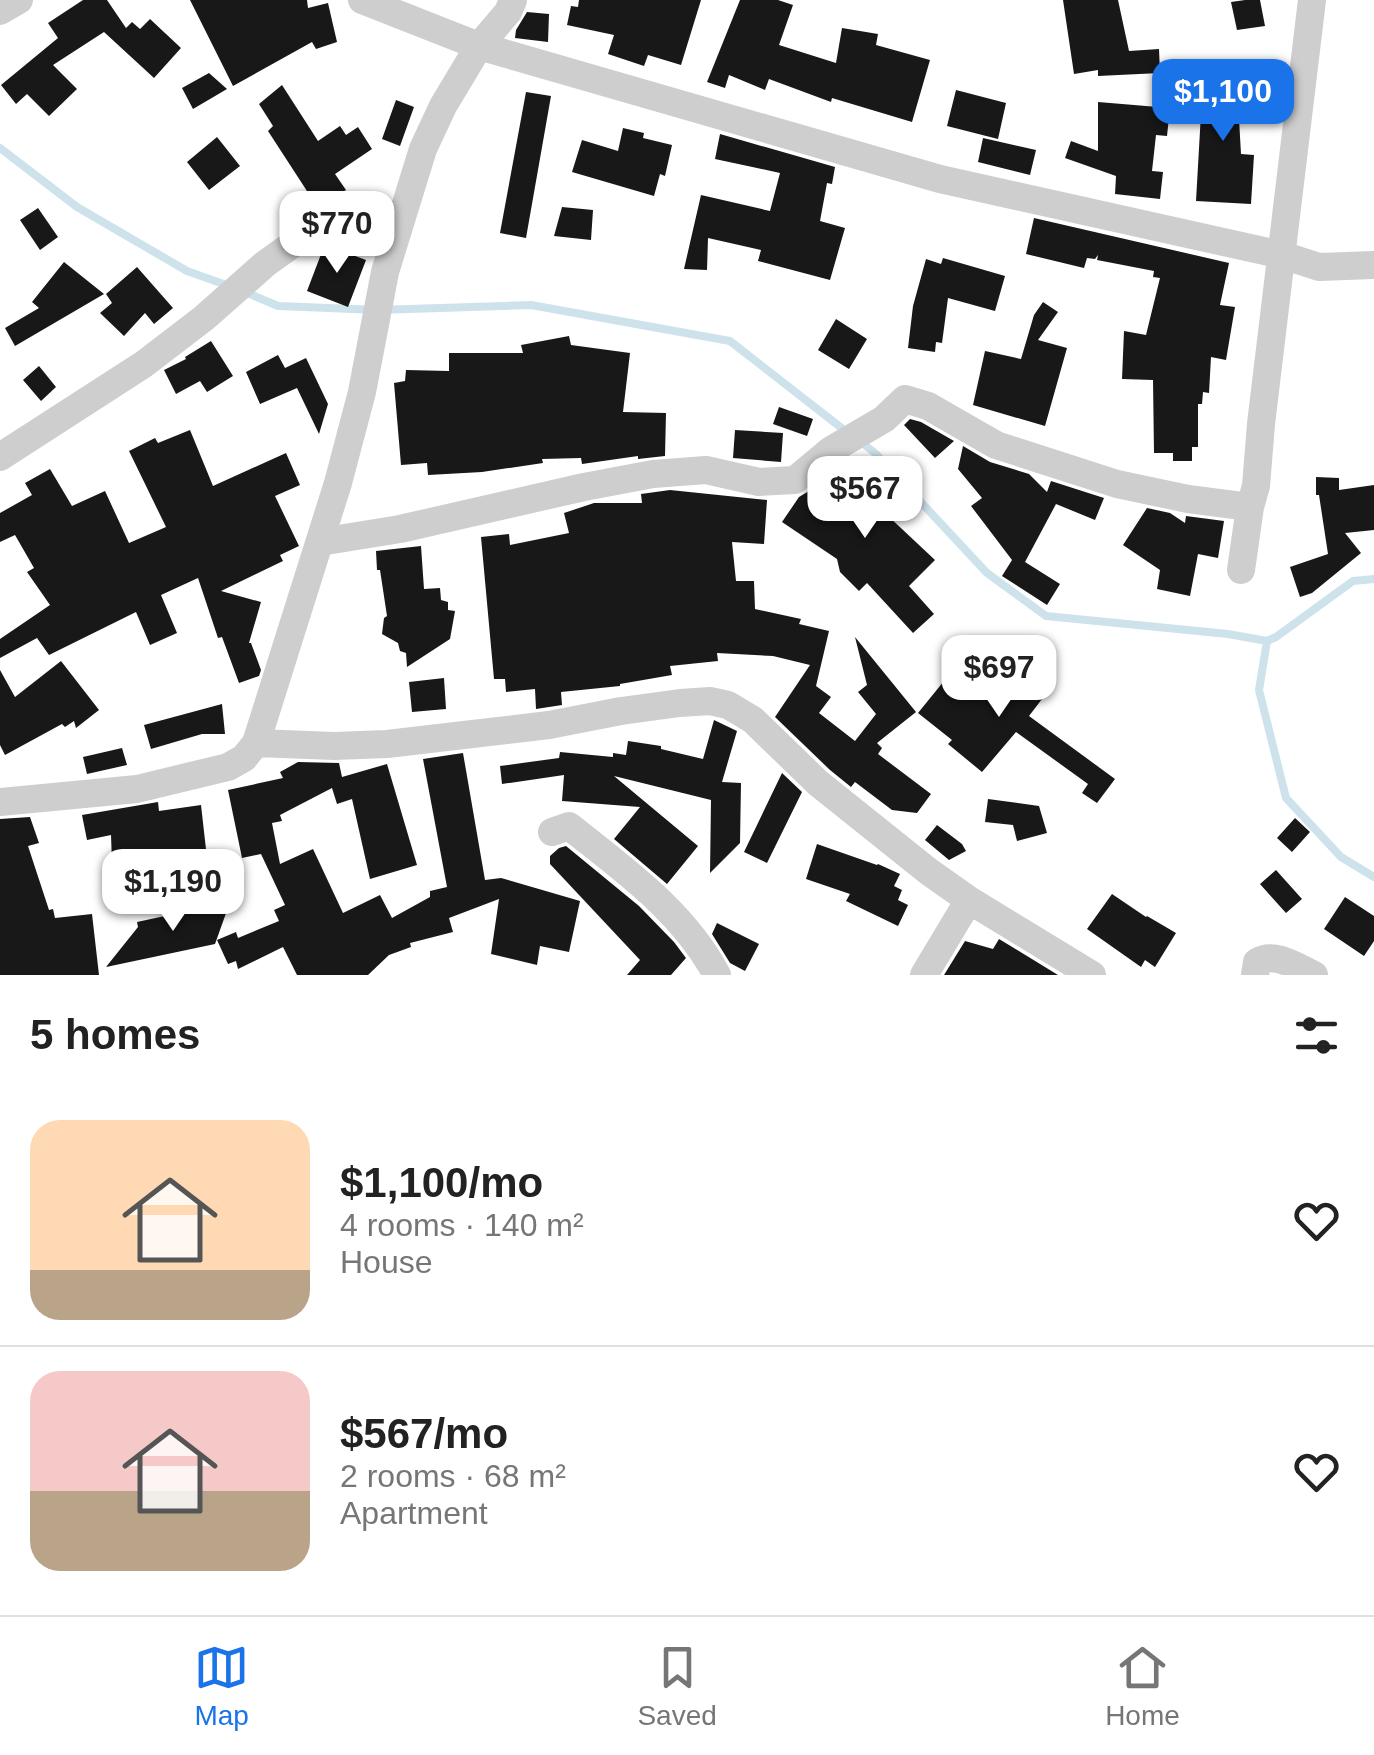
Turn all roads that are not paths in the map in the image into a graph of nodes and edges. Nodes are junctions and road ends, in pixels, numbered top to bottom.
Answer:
1 (18, 0) edge
2 (362, 0) edge
3 (513, 0) edge
4 (1312, 0) edge
5 (0, 12) edge
6 (479, 46) junction
7 (401, 214) junction
8 (1282, 255) junction
9 (1374, 265) edge
10 (0, 458) edge
11 (1250, 507) junction
12 (320, 542) junction
13 (1241, 570) dead end
14 (256, 743) junction
15 (0, 802) edge
16 (552, 832) dead end
17 (969, 900) junction
18 (717, 975) edge
19 (924, 975) edge
20 (1092, 975) edge
21 (1255, 975) edge
22 (1314, 975) edge

1 - 5 street
2 - 6 street
3 - 6 street
4 - 8 street
6 - 7 street
6 - 8 street
7 - 10 street
7 - 12 street
8 - 9 street
8 - 11 street
11 - 12 street
11 - 13 street
12 - 14 street
14 - 15 street
14 - 17 street
16 - 18 street
17 - 19 street
17 - 20 street
21 - 22 street

